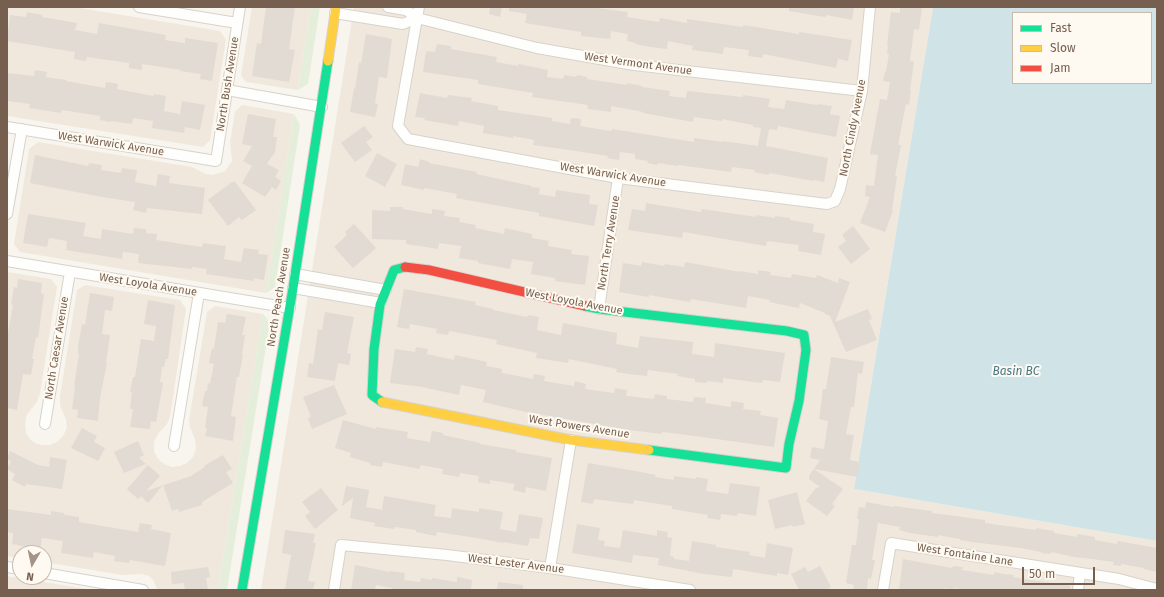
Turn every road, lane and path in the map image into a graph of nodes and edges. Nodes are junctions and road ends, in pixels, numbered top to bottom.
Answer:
1 (139, 7) edge
2 (240, 7) edge
3 (388, 7) edge
4 (419, 7) edge
5 (870, 7) edge
6 (336, 10) edge
7 (417, 18) junction
8 (237, 23) junction
9 (227, 90) junction
10 (862, 91) junction
11 (322, 107) junction
12 (7, 127) edge
13 (22, 129) junction
14 (216, 160) joint
15 (618, 178) junction
16 (834, 201) joint
17 (7, 214) edge
18 (7, 261) edge
19 (70, 272) junction
20 (295, 274) junction
21 (293, 288) junction
22 (386, 290) junction
23 (199, 293) junction
24 (381, 303) junction
25 (290, 308) junction
26 (599, 309) junction
27 (45, 424) dead end
28 (571, 440) junction
29 (174, 446) dead end
30 (786, 468) joint
31 (550, 568) junction
32 (1080, 573) junction
33 (52, 574) edge
34 (1157, 589) edge
35 (143, 590) edge
36 (242, 590) edge
37 (334, 590) edge
38 (690, 590) edge
39 (883, 590) edge
40 (1078, 590) edge

1 - 8 street
2 - 8 street, North Bush Avenue
3 - 7 street, West Vermont Avenue
4 - 7 street
5 - 10 street, North Cindy Avenue
6 - 7 street, West Vermont Avenue
6 - 11 street, North Peach Avenue
7 - 10 street, West Vermont Avenue
7 - 15 street, West Warwick Avenue
8 - 9 street, North Bush Avenue
9 - 11 street
9 - 14 street, North Bush Avenue
10 - 16 street, North Cindy Avenue
11 - 20 street, North Peach Avenue
12 - 13 street, West Warwick Avenue
13 - 14 street, West Warwick Avenue
13 - 17 street
15 - 16 street, West Warwick Avenue
15 - 26 street, North Terry Avenue
18 - 19 street, West Loyola Avenue
19 - 23 street, West Loyola Avenue
19 - 27 street, North Caesar Avenue
20 - 21 street, North Peach Avenue
20 - 22 street
21 - 24 street
21 - 25 street, North Peach Avenue
22 - 24 street
22 - 26 street, West Loyola Avenue
23 - 25 street, West Loyola Avenue
23 - 29 street
24 - 28 street, West Powers Avenue
25 - 36 street, North Peach Avenue
26 - 30 street, West Loyola Avenue
28 - 30 street, West Powers Avenue
28 - 31 street
31 - 37 street, West Lester Avenue
31 - 38 street, West Lester Avenue
32 - 34 street, West Fontaine Lane
32 - 39 street, West Fontaine Lane
32 - 40 street
33 - 35 street

